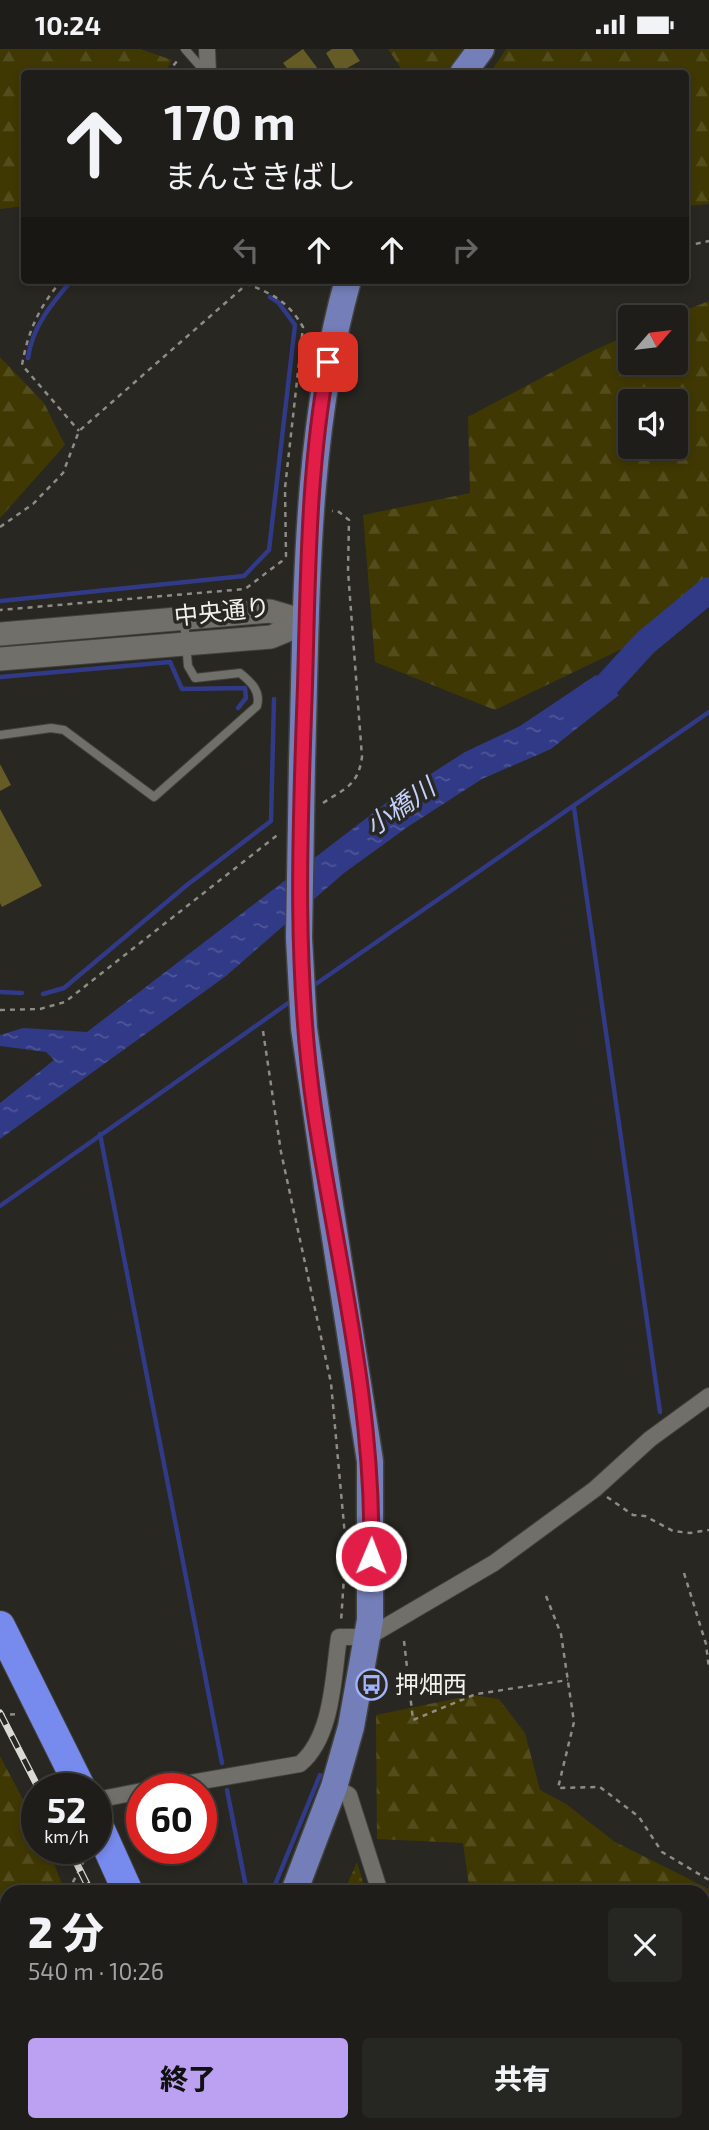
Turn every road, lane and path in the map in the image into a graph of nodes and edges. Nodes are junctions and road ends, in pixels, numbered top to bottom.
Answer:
1 (206, 49) edge
2 (481, 49) edge
3 (187, 51) edge
4 (169, 70) edge
5 (204, 70) edge
6 (207, 70) edge
7 (465, 70) edge
8 (709, 241) edge
9 (689, 245) edge
10 (59, 284) edge
11 (247, 284) joint
12 (347, 284) edge
13 (79, 431) junction
14 (311, 508) junction
15 (0, 527) edge
16 (0, 610) edge
17 (183, 617) junction
18 (307, 622) junction
19 (0, 634) edge
20 (185, 642) junction
21 (0, 659) edge
22 (0, 735) edge
23 (313, 810) dead end
24 (290, 826) dead end
25 (0, 1010) edge
26 (263, 1031) dead end
27 (709, 1396) edge
28 (595, 1489) junction
29 (709, 1530) edge
30 (684, 1573) dead end
31 (546, 1596) dead end
32 (0, 1626) edge
33 (339, 1637) junction
34 (368, 1637) junction
35 (404, 1641) dead end
36 (707, 1644) edge
37 (709, 1669) edge
38 (569, 1680) junction
39 (73, 1773) edge
40 (217, 1778) edge
41 (334, 1787) junction
42 (112, 1856) edge
43 (83, 1864) edge
44 (709, 1880) edge
45 (72, 1885) edge
46 (125, 1885) edge
47 (297, 1885) edge
48 (378, 1885) edge

1 - 6 street
2 - 7 main road
3 - 4 path
3 - 5 lane
8 - 9 path
10 - 13 path
11 - 13 path
11 - 16 path
12 - 14 main road
13 - 15 path
14 - 18 main road
14 - 23 path
17 - 18 street, 中央通り
17 - 19 street, 中央通り
17 - 20 lane
18 - 20 street, 中央通り
18 - 34 main road, bridge
20 - 21 street, 中央通り
20 - 22 lane
24 - 25 path
26 - 33 path
27 - 28 street
28 - 29 path
28 - 34 street
30 - 36 path
31 - 38 path
32 - 39 highway
33 - 34 street
33 - 40 street
34 - 41 main road
35 - 38 path
36 - 37 path
38 - 44 path
41 - 47 main road
41 - 48 street
42 - 46 highway
43 - 45 path

